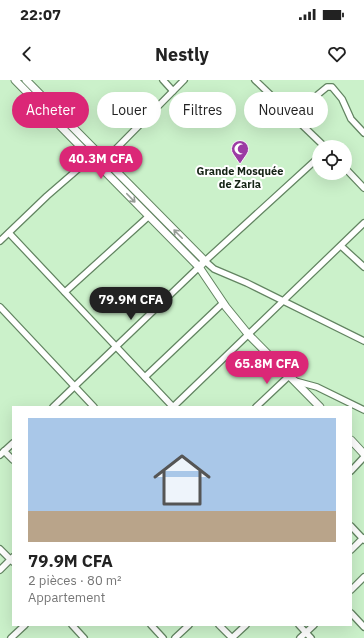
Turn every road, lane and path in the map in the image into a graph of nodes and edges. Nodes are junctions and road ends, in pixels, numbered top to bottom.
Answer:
1 (15, 80) edge
2 (26, 80) edge
3 (163, 80) edge
4 (184, 80) edge
5 (255, 80) edge
6 (173, 91) junction
7 (322, 92) edge
8 (364, 133) edge
9 (318, 140) edge
10 (92, 157) junction
11 (102, 162) junction
12 (312, 163) edge
13 (352, 175) edge
14 (364, 188) edge
15 (149, 216) junction
16 (364, 223) edge
17 (9, 233) junction
18 (0, 241) edge
19 (341, 246) junction
20 (206, 261) junction
21 (199, 267) junction
22 (364, 267) edge
23 (65, 292) junction
24 (283, 302) junction
25 (223, 303) junction
26 (0, 307) edge
27 (248, 334) junction
28 (364, 341) edge
29 (117, 347) junction
30 (145, 377) junction
31 (292, 378) junction
32 (76, 387) junction
33 (54, 406) edge
34 (93, 406) edge
35 (172, 406) edge
36 (174, 406) edge
37 (257, 406) edge
38 (319, 406) edge
39 (364, 410) edge
40 (352, 441) edge
41 (12, 444) edge
42 (2, 453) edge
43 (364, 456) edge
44 (12, 459) edge
45 (352, 470) edge
46 (352, 527) edge
47 (363, 539) edge
48 (0, 549) edge
49 (352, 549) edge
50 (12, 560) edge
51 (0, 570) edge
52 (364, 577) edge
53 (352, 589) edge
54 (352, 614) edge
55 (24, 626) edge
56 (73, 626) edge
57 (152, 626) edge
58 (188, 626) edge
59 (220, 626) edge
60 (245, 626) edge
61 (300, 626) edge
62 (313, 626) edge
63 (364, 627) edge
64 (306, 632) junction
65 (11, 638) edge
66 (84, 638) edge
67 (163, 638) edge
68 (175, 638) edge
69 (232, 638) edge
70 (300, 638) edge
71 (311, 638) edge

1 - 10 street
2 - 11 street
3 - 6 street
4 - 6 street
5 - 9 street
6 - 11 street
7 - 8 street
10 - 11 street
10 - 17 street
11 -> 15 street
20 -> 11 street
12 - 20 street
13 - 14 street
15 - 21 street
15 - 23 street
16 - 19 street
17 - 18 street
17 - 23 street
19 - 22 street
19 - 24 street
20 - 21 street
20 - 24 street
21 - 25 street
21 - 29 street
23 - 29 street
24 - 27 street
24 - 28 street
25 - 27 street
25 - 30 street
26 - 32 street
27 - 31 street
27 - 36 street
29 - 30 street
29 - 32 street
30 - 35 street
31 - 37 street
31 - 38 street
31 - 39 street
32 - 33 street
32 - 34 street
40 - 43 street
41 - 42 street
42 - 44 street
43 - 45 street
46 - 47 street
47 - 49 street
48 - 50 street
50 - 51 street
52 - 53 street
54 - 63 street
55 - 65 street
56 - 66 street
57 - 67 street
58 - 68 street
59 - 69 street
60 - 69 street
61 - 64 street
62 - 64 street
64 - 70 street
64 - 71 street

